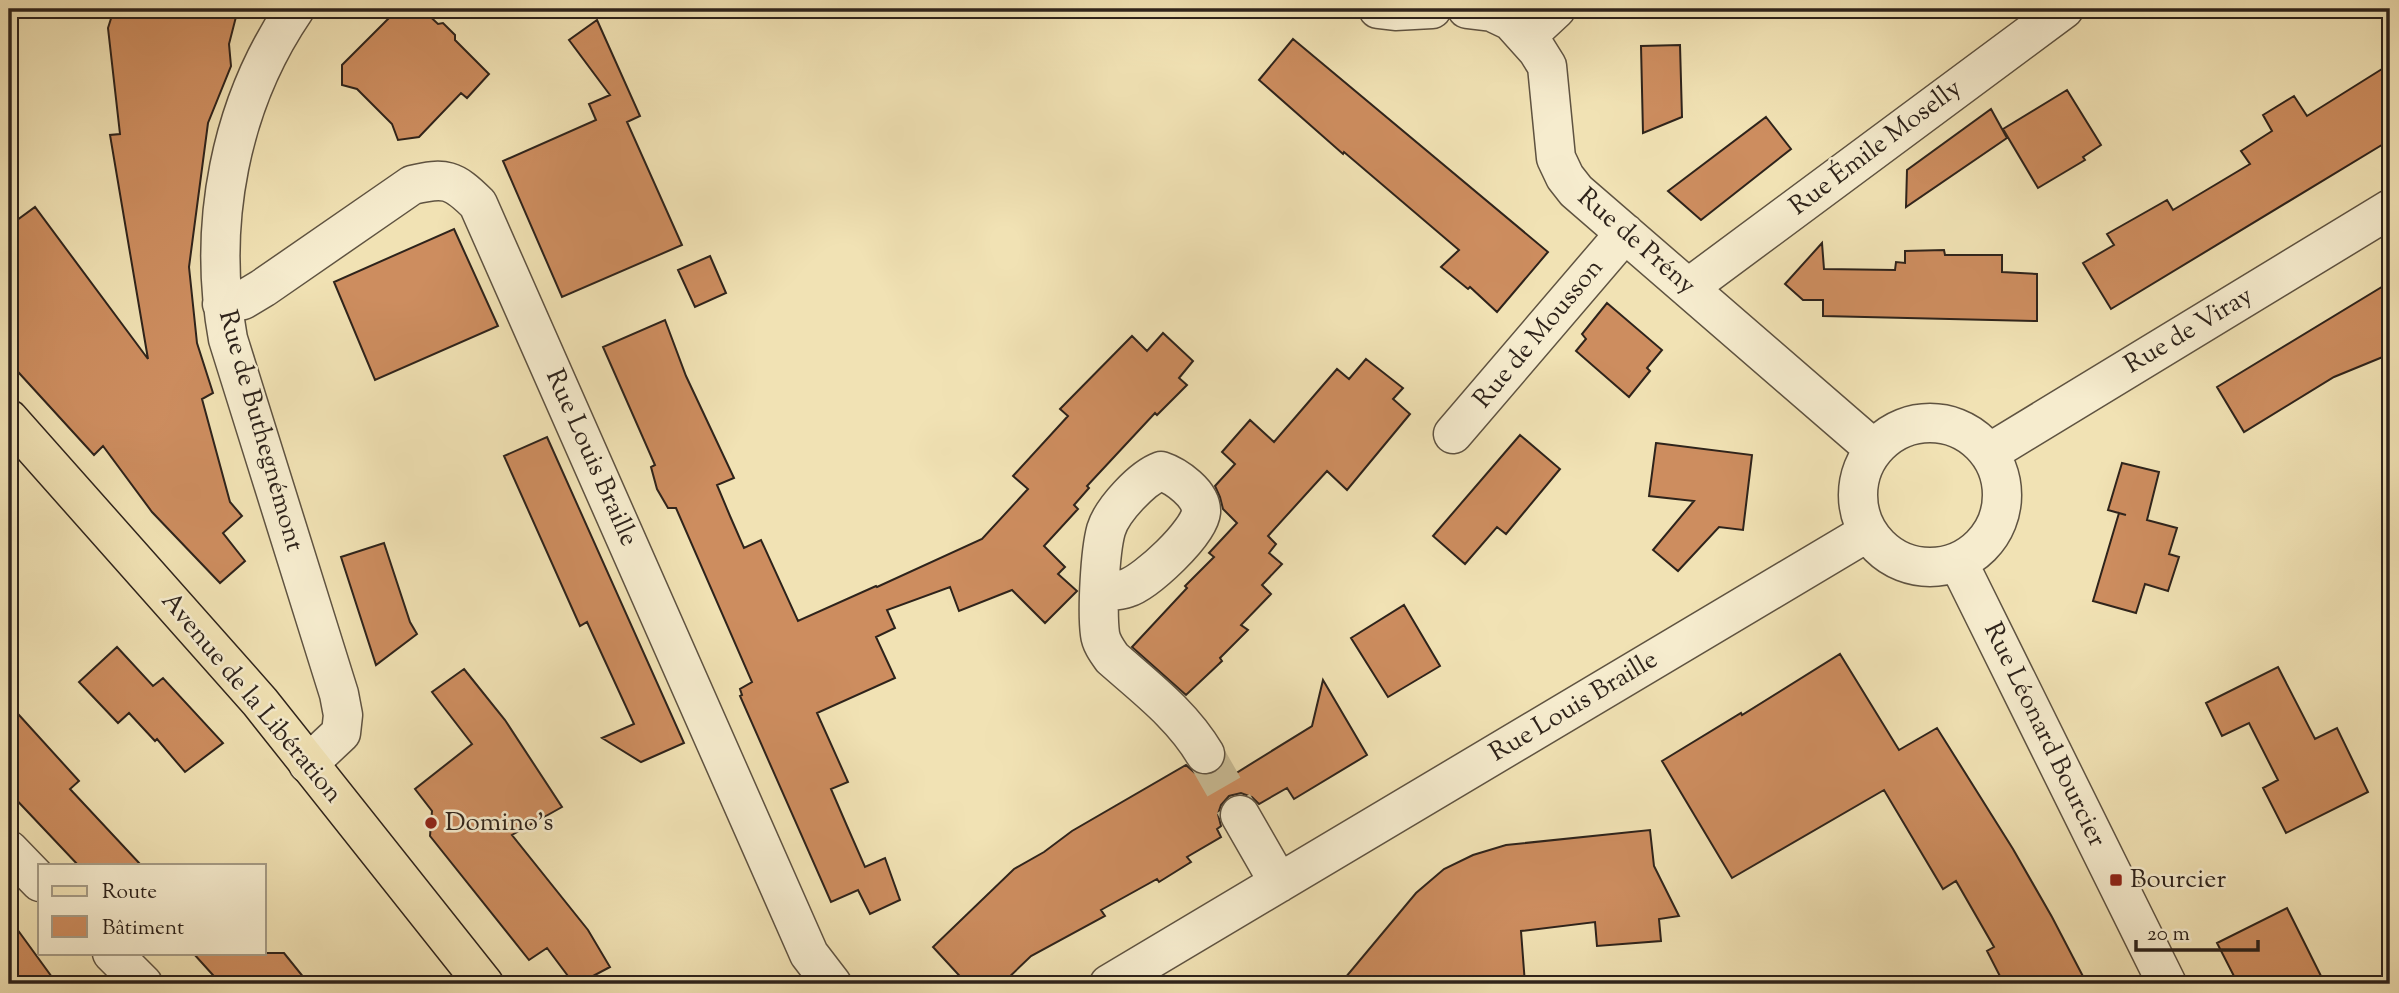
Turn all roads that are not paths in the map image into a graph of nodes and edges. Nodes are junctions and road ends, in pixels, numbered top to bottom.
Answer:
1 (295, 9) edge
2 (1378, 9) edge
3 (1432, 9) edge
4 (1467, 9) edge
5 (1556, 9) edge
6 (2064, 9) edge
7 (1527, 36) junction
8 (2390, 209) edge
9 (1625, 233) junction
10 (1688, 288) junction
11 (222, 304) junction
12 (9, 419) edge
13 (1453, 434) dead end
14 (1874, 449) junction
15 (1989, 453) junction
16 (1868, 532) junction
17 (1958, 562) junction
18 (1100, 593) dead end
19 (1205, 754) tunnel mouth
20 (308, 764) junction
21 (1240, 815) tunnel mouth
22 (9, 850) edge
23 (38, 880) edge
24 (1279, 883) junction
25 (113, 954) edge
26 (143, 984) edge
27 (484, 984) edge
28 (832, 984) edge
29 (1109, 984) edge
30 (2167, 984) edge

1 - 11 street, Rue de Buthegnémont
2 - 3 street
4 - 7 street, Rue de Prény
5 - 7 street
6 - 10 street, Rue Émile Moselly
7 - 9 street, Rue de Prény
8 - 15 street, Rue de Viray
9 - 10 street, Rue de Prény
9 - 13 street, Rue de Mousson
10 - 14 street, Rue de Prény
11 - 20 street, Rue de Buthegnémont
11 - 28 street, Rue Louis Braille
12 - 20 main road, Avenue de la Libération
14 - 15 street
14 - 16 street
15 - 17 street
16 - 17 street
16 - 24 street, Rue Louis Braille
17 - 30 street, Rue Léonard Bourcier
18 - 19 street
20 - 27 main road, Avenue de la Libération
21 - 24 street
22 - 23 street
24 - 29 street, Rue Louis Braille
25 - 26 street

